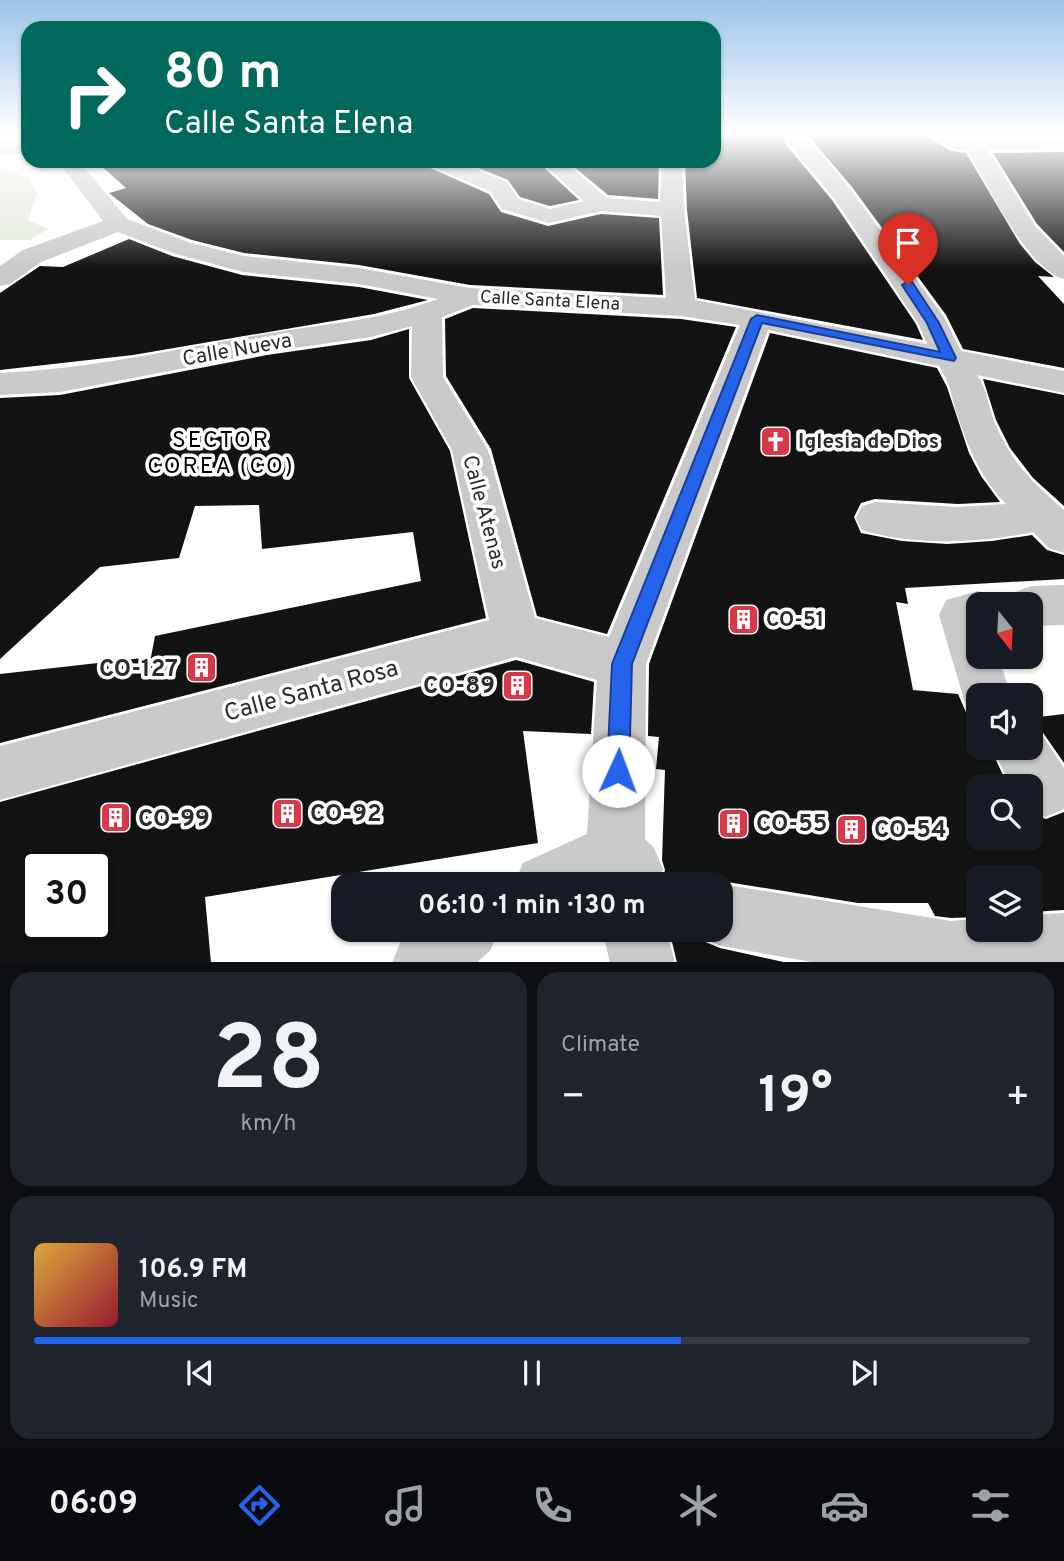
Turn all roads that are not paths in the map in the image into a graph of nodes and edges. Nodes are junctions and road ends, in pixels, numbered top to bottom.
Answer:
1 (82, 179) edge
2 (478, 179) edge
3 (571, 179) edge
4 (672, 179) edge
5 (829, 179) edge
6 (995, 179) edge
7 (601, 204) junction
8 (671, 210) junction
9 (118, 224) junction
10 (1064, 271) edge
11 (0, 278) edge
12 (470, 296) junction
13 (681, 307) junction
14 (427, 313) junction
15 (757, 319) junction
16 (949, 358) junction
17 (1064, 382) edge
18 (0, 384) edge
19 (876, 518) dead end
20 (1052, 525) edge
21 (1064, 605) edge
22 (1043, 606) edge
23 (966, 614) edge
24 (966, 628) edge
25 (516, 635) junction
26 (622, 664) junction
27 (0, 773) edge
28 (628, 872) edge
29 (733, 917) edge
30 (451, 942) edge
31 (637, 942) edge
32 (1064, 945) edge
33 (424, 962) edge
34 (642, 962) edge

1 - 9 street
2 - 7 street
3 - 7 street
4 - 8 street
5 - 16 street
6 - 10 street
7 - 8 street
8 - 13 street
9 - 11 street
9 - 12 street, Calle Santa Elena
12 - 13 street, Calle Santa Elena
12 - 14 street, Calle Nueva
13 - 15 street, Calle Santa Elena
14 - 18 street, Calle Nueva
14 - 25 street, Calle Atenas
15 - 16 street, Calle Santa Elena
15 - 26 street
16 - 17 street, Calle Santa Elena
16 - 20 street
19 - 20 street
21 - 22 street
23 - 24 street
25 - 26 street
25 - 27 street, Calle Santa Rosa
26 - 28 street
29 - 32 street
30 - 33 street
31 - 34 street

